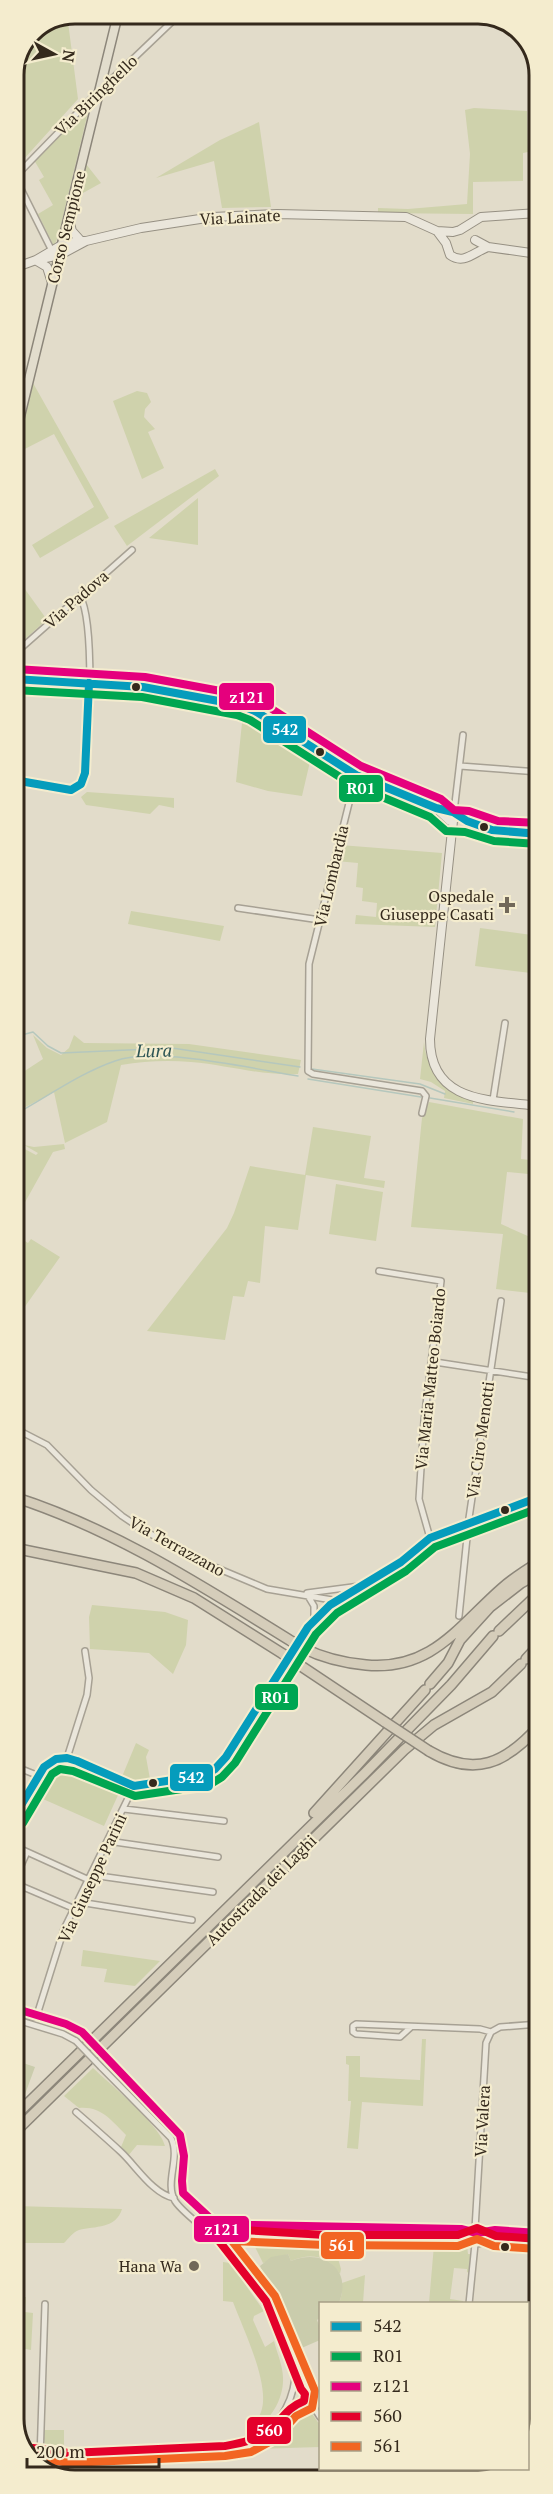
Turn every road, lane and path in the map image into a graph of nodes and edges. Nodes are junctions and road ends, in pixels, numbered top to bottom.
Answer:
1 (116, 24) edge
2 (170, 24) edge
3 (100, 91) junction
4 (24, 167) edge
5 (24, 194) edge
6 (529, 214) edge
7 (69, 216) junction
8 (478, 219) junction
9 (437, 231) junction
10 (457, 231) junction
11 (474, 238) junction
12 (84, 241) junction
13 (446, 243) junction
14 (488, 247) junction
15 (58, 250) junction
16 (529, 253) edge
17 (472, 254) junction
18 (36, 260) junction
19 (24, 264) edge
20 (52, 283) junction
21 (24, 399) edge
22 (132, 550) dead end
23 (80, 596) junction
24 (24, 645) edge
25 (24, 680) edge
26 (89, 683) junction
27 (463, 735) dead end
28 (460, 766) junction
29 (529, 771) edge
30 (356, 775) junction
31 (24, 782) edge
32 (452, 817) junction
33 (529, 833) edge
34 (238, 908) dead end
35 (320, 920) junction
36 (505, 1023) dead end
37 (493, 1100) junction
38 (529, 1105) edge
39 (422, 1113) dead end
40 (379, 1271) dead end
41 (501, 1301) dead end
42 (435, 1362) dead end
43 (490, 1371) junction
44 (529, 1377) edge
45 (24, 1432) edge
46 (24, 1501) edge
47 (529, 1501) edge
48 (468, 1522) junction
49 (429, 1538) junction
50 (24, 1550) edge
51 (529, 1569) edge
52 (529, 1579) edge
53 (365, 1585) junction
54 (329, 1591) junction
55 (297, 1594) junction
56 (308, 1596) junction
57 (338, 1601) junction
58 (529, 1603) edge
59 (459, 1616) dead end
60 (314, 1618) junction
61 (86, 1652) dead end
62 (529, 1656) edge
63 (529, 1735) edge
64 (67, 1758) junction
65 (24, 1770) edge
66 (39, 1776) junction
67 (134, 1786) junction
68 (24, 1797) edge
69 (124, 1809) junction
70 (224, 1821) dead end
71 (108, 1841) junction
72 (24, 1851) edge
73 (27, 1852) junction
74 (218, 1857) dead end
75 (278, 1857) junction
76 (24, 1859) edge
77 (90, 1878) junction
78 (24, 1886) edge
79 (213, 1892) dead end
80 (79, 1902) junction
81 (75, 1909) junction
82 (192, 1920) dead end
83 (24, 2014) edge
84 (24, 2022) edge
85 (529, 2025) edge
86 (401, 2026) junction
87 (411, 2027) junction
88 (491, 2032) junction
89 (402, 2036) junction
90 (24, 2106) edge
91 (76, 2112) dead end
92 (24, 2123) edge
93 (174, 2198) junction
94 (197, 2221) junction
95 (225, 2229) junction
96 (233, 2230) junction
97 (478, 2231) junction
98 (219, 2239) junction
99 (529, 2239) edge
100 (529, 2241) edge
101 (234, 2242) junction
102 (477, 2243) junction
103 (225, 2246) junction
104 (233, 2257) junction
105 (469, 2302) edge
106 (45, 2304) dead end
107 (296, 2376) junction
108 (294, 2389) junction
109 (301, 2389) junction
110 (306, 2395) junction
111 (291, 2397) junction
112 (319, 2399) edge
113 (299, 2403) junction
114 (312, 2405) junction
115 (285, 2412) junction
116 (319, 2414) edge
117 (41, 2429) junction
118 (32, 2447) edge
119 (41, 2447) junction
120 (34, 2449) edge
121 (69, 2453) junction
122 (38, 2454) edge
123 (43, 2458) edge

1 - 3 main road, Corso Sempione
2 - 3 street, Via Biringhello
3 - 4 street, Via Biringhello
3 - 7 main road, Corso Sempione
5 - 15 street
6 - 8 street
7 - 12 street
7 - 15 main road, Corso Sempione
8 - 10 street
8 - 11 street
9 - 10 street
9 - 12 street, Via Lainate
9 - 13 street
10 - 11 street
10 - 13 street
11 - 14 street
11 - 17 street
12 - 15 street, Via Lainate
13 - 17 street
14 - 16 street
14 - 17 street
15 - 18 street, Via Lainate
15 - 20 main road, Corso Sempione
18 - 19 street, Via Lainate
18 - 20 street
20 - 21 main road, Corso Sempione
22 - 23 street, Via Padova
23 - 24 street, Via Padova
23 - 26 street
25 - 26 street
26 - 30 street
26 - 31 street
27 - 28 street
28 - 29 street
28 - 32 street
30 - 32 street
30 - 35 street, Via Lombardia
32 - 33 street
32 - 37 street
34 - 35 street
35 - 39 street, Via Lombardia
36 - 37 street
37 - 38 street
40 - 49 street, Via Maria Matteo Boiardo
41 - 43 street, Via Ciro Menotti
42 - 43 street
43 - 44 street
43 - 48 street, Via Ciro Menotti
45 - 55 street, Via Terrazzano
46 - 51 highway, bridge
47 - 48 street
48 - 49 street
48 - 59 street, Via Ciro Menotti
49 - 53 street
50 - 63 highway, bridge
52 - 75 highway
53 - 54 street, Via Terrazzano
53 - 57 street
54 - 55 street, Via Terrazzano
54 - 57 street
55 - 56 street, Via Terrazzano
56 - 57 street, Via Terrazzano
56 - 60 street
57 - 60 street
58 - 75 highway, Autostrada dei Laghi
60 - 67 street
61 - 64 street
62 - 92 highway, Autostrada dei Laghi
64 - 66 street
64 - 67 street
65 - 66 street
66 - 68 street
67 - 69 street, Via Giuseppe Parini
69 - 70 street
69 - 71 street, Via Giuseppe Parini
71 - 74 street
71 - 77 street, Via Giuseppe Parini
72 - 73 street
73 - 76 street
73 - 77 street
75 - 90 highway, Autostrada dei Laghi
77 - 79 street
77 - 80 street, Via Giuseppe Parini
78 - 81 street
80 - 81 street, Via Giuseppe Parini
80 - 82 street
81 - 83 street, Via Giuseppe Parini
84 - 93 street, bridge
85 - 88 street
86 - 87 street
86 - 89 street
86 - 89 street
87 - 88 street
87 - 89 street
88 - 97 street, Via Valera
91 - 93 street
93 - 94 street
94 - 95 street
94 - 98 street
95 - 96 street
95 - 98 street
96 - 97 street
96 - 101 street
97 - 99 street
97 - 102 street
97 - 102 street
98 - 103 street
100 - 102 street
101 - 102 street
101 - 103 street
101 - 104 street
102 - 105 street
103 - 104 street
104 - 107 street
106 - 117 street
107 - 108 street
107 - 109 street
108 - 109 street
108 - 111 street
109 - 110 street
110 - 113 street
110 - 114 street
111 - 113 street
111 - 115 street
112 - 114 street
113 - 114 street
113 - 115 street
114 - 116 street
115 - 121 street
117 - 118 street
117 - 119 street
119 - 120 street
119 - 121 street
119 - 122 street
121 - 123 street

